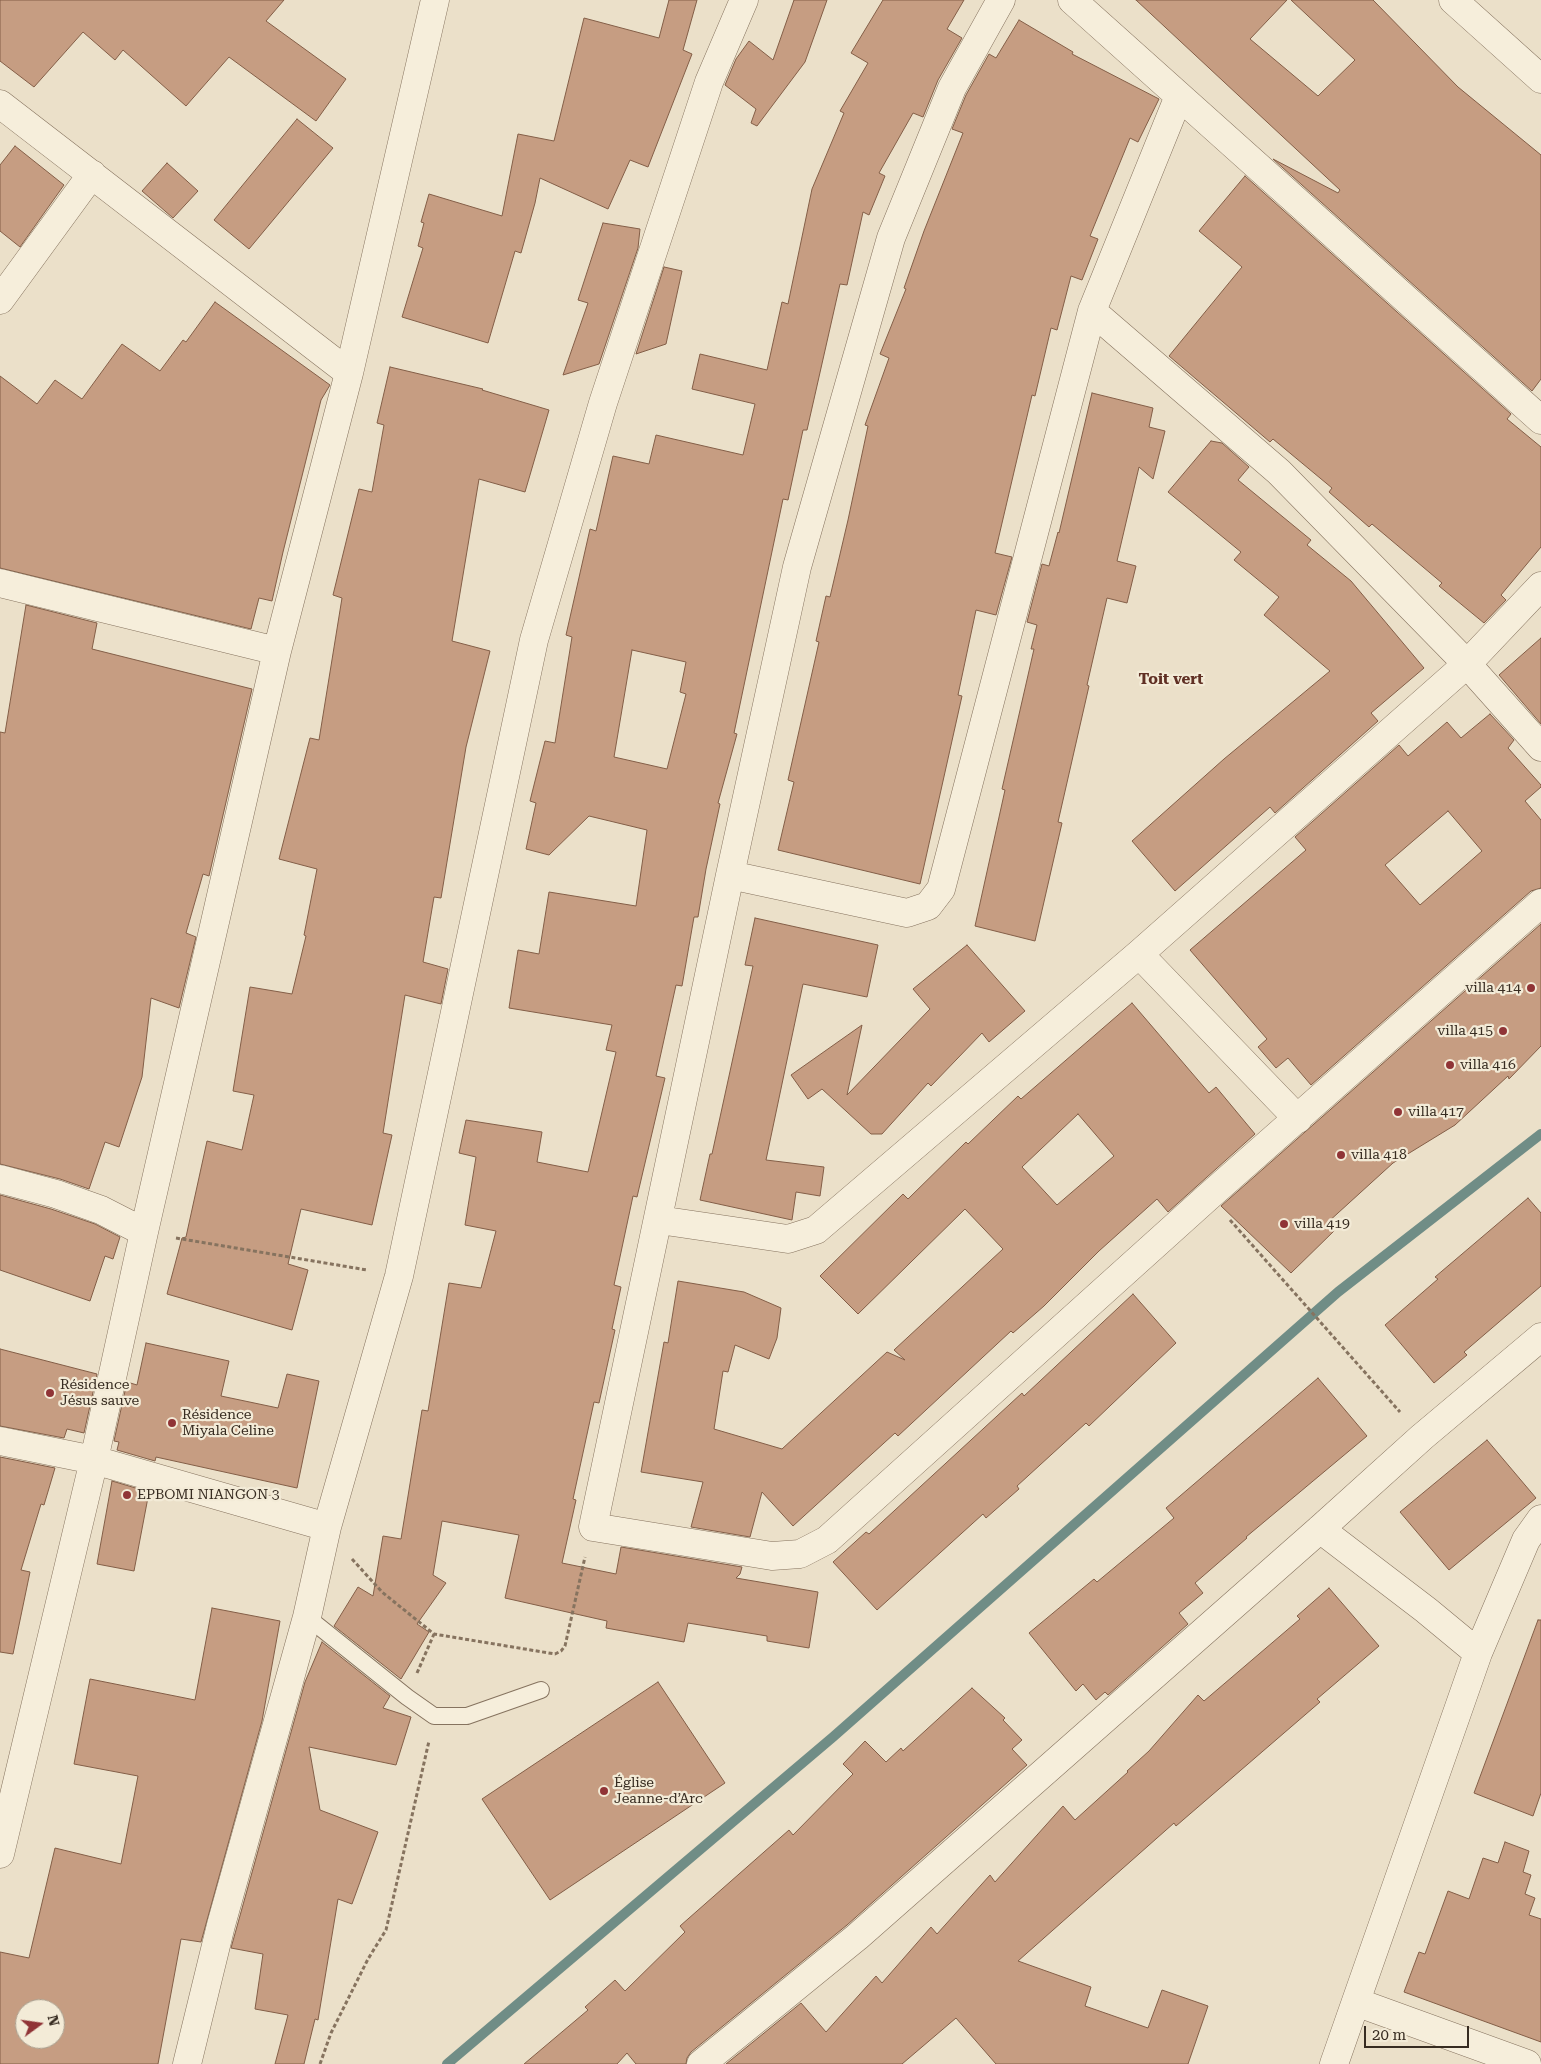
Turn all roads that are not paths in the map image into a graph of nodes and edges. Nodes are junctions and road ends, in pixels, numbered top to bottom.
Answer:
1 (744, 0) edge
2 (1001, 0) edge
3 (1072, 0) edge
4 (1453, 0) edge
5 (430, 2) edge
6 (1541, 79) edge
7 (1179, 96) junction
8 (0, 104) edge
9 (92, 174) junction
10 (0, 300) edge
11 (1092, 311) junction
12 (349, 374) junction
13 (1541, 420) edge
14 (0, 583) edge
15 (1541, 586) edge
16 (277, 651) junction
17 (1467, 664) junction
18 (1541, 747) edge
19 (730, 875) junction
20 (1541, 902) edge
21 (1139, 954) junction
22 (1298, 1119) junction
23 (0, 1179) edge
24 (659, 1220) junction
25 (144, 1232) junction
26 (1541, 1337) edge
27 (0, 1441) edge
28 (94, 1460) junction
29 (1541, 1519) edge
30 (327, 1527) junction
31 (1320, 1529) junction
32 (307, 1617) junction
33 (1478, 1653) junction
34 (541, 1690) dead end
35 (0, 1854) edge
36 (1356, 2002) junction
37 (187, 2064) edge
38 (701, 2064) edge
39 (1334, 2064) edge
40 (1526, 2064) edge

1 - 30 street
2 - 19 street
3 - 7 street
4 - 6 street
5 - 12 street
7 - 11 street
7 - 13 street
8 - 9 street
9 - 10 street
9 - 12 street
11 - 17 street
11 - 19 street
12 - 16 street
14 - 16 street
15 - 17 street
16 - 25 street
17 - 18 street
17 - 21 street
19 - 24 street
20 - 22 street
21 - 22 street
21 - 24 street
22 - 24 street
23 - 25 street
25 - 28 street
26 - 31 street
27 - 28 street
28 - 30 street
28 - 35 street
29 - 33 street
30 - 32 street
31 - 33 street
31 - 38 street
32 - 34 lane
32 - 37 street
33 - 36 street
36 - 39 street
36 - 40 street

